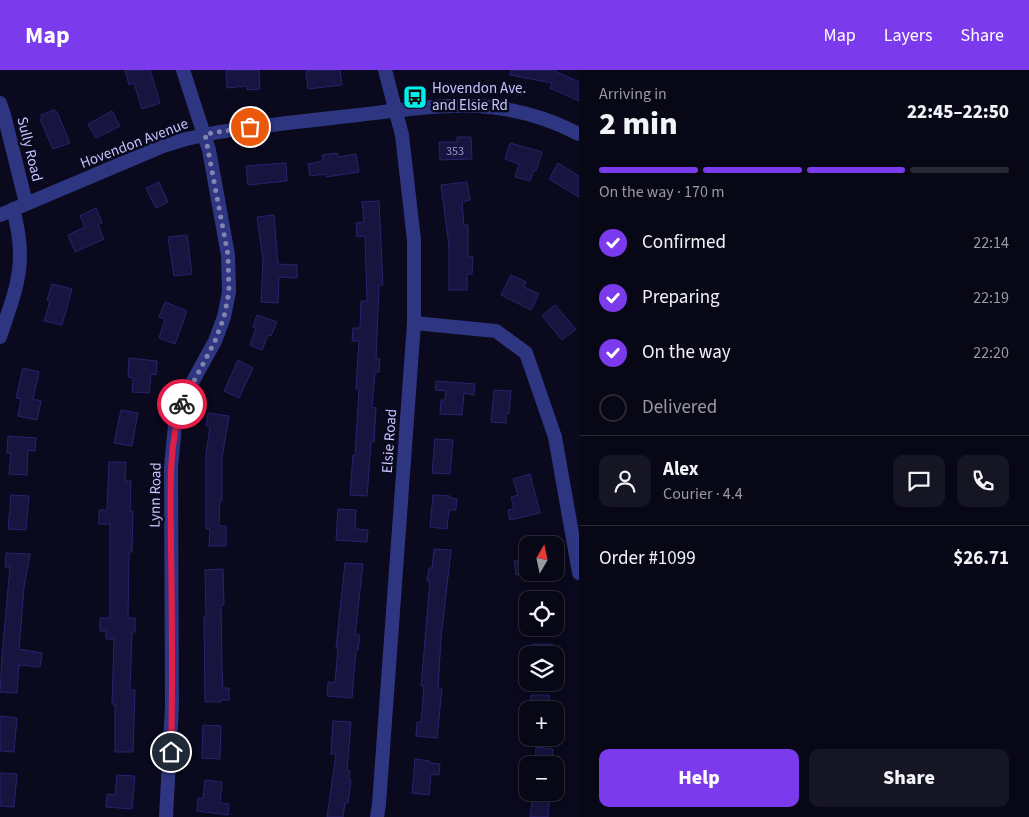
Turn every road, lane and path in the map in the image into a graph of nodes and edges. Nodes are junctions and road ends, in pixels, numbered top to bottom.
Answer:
1 (183, 70) edge
2 (385, 70) edge
3 (0, 103) edge
4 (397, 110) junction
5 (205, 134) junction
6 (579, 134) edge
7 (26, 203) junction
8 (13, 209) junction
9 (0, 215) edge
10 (414, 323) junction
11 (0, 337) edge
12 (579, 573) edge
13 (166, 817) edge
14 (377, 817) edge

1 - 5 street, Lynn Road
2 - 4 street, Elsie Road
3 - 7 street, Sully Road
4 - 5 street, Hovendon Avenue
4 - 6 street, Hovendon Avenue
4 - 10 street, Elsie Road
5 - 7 street, Hovendon Avenue
5 - 13 street, Lynn Road
7 - 8 street, Hovendon Avenue
8 - 9 street, Hovendon Avenue
8 - 11 street
10 - 12 street
10 - 14 street, Elsie Road

